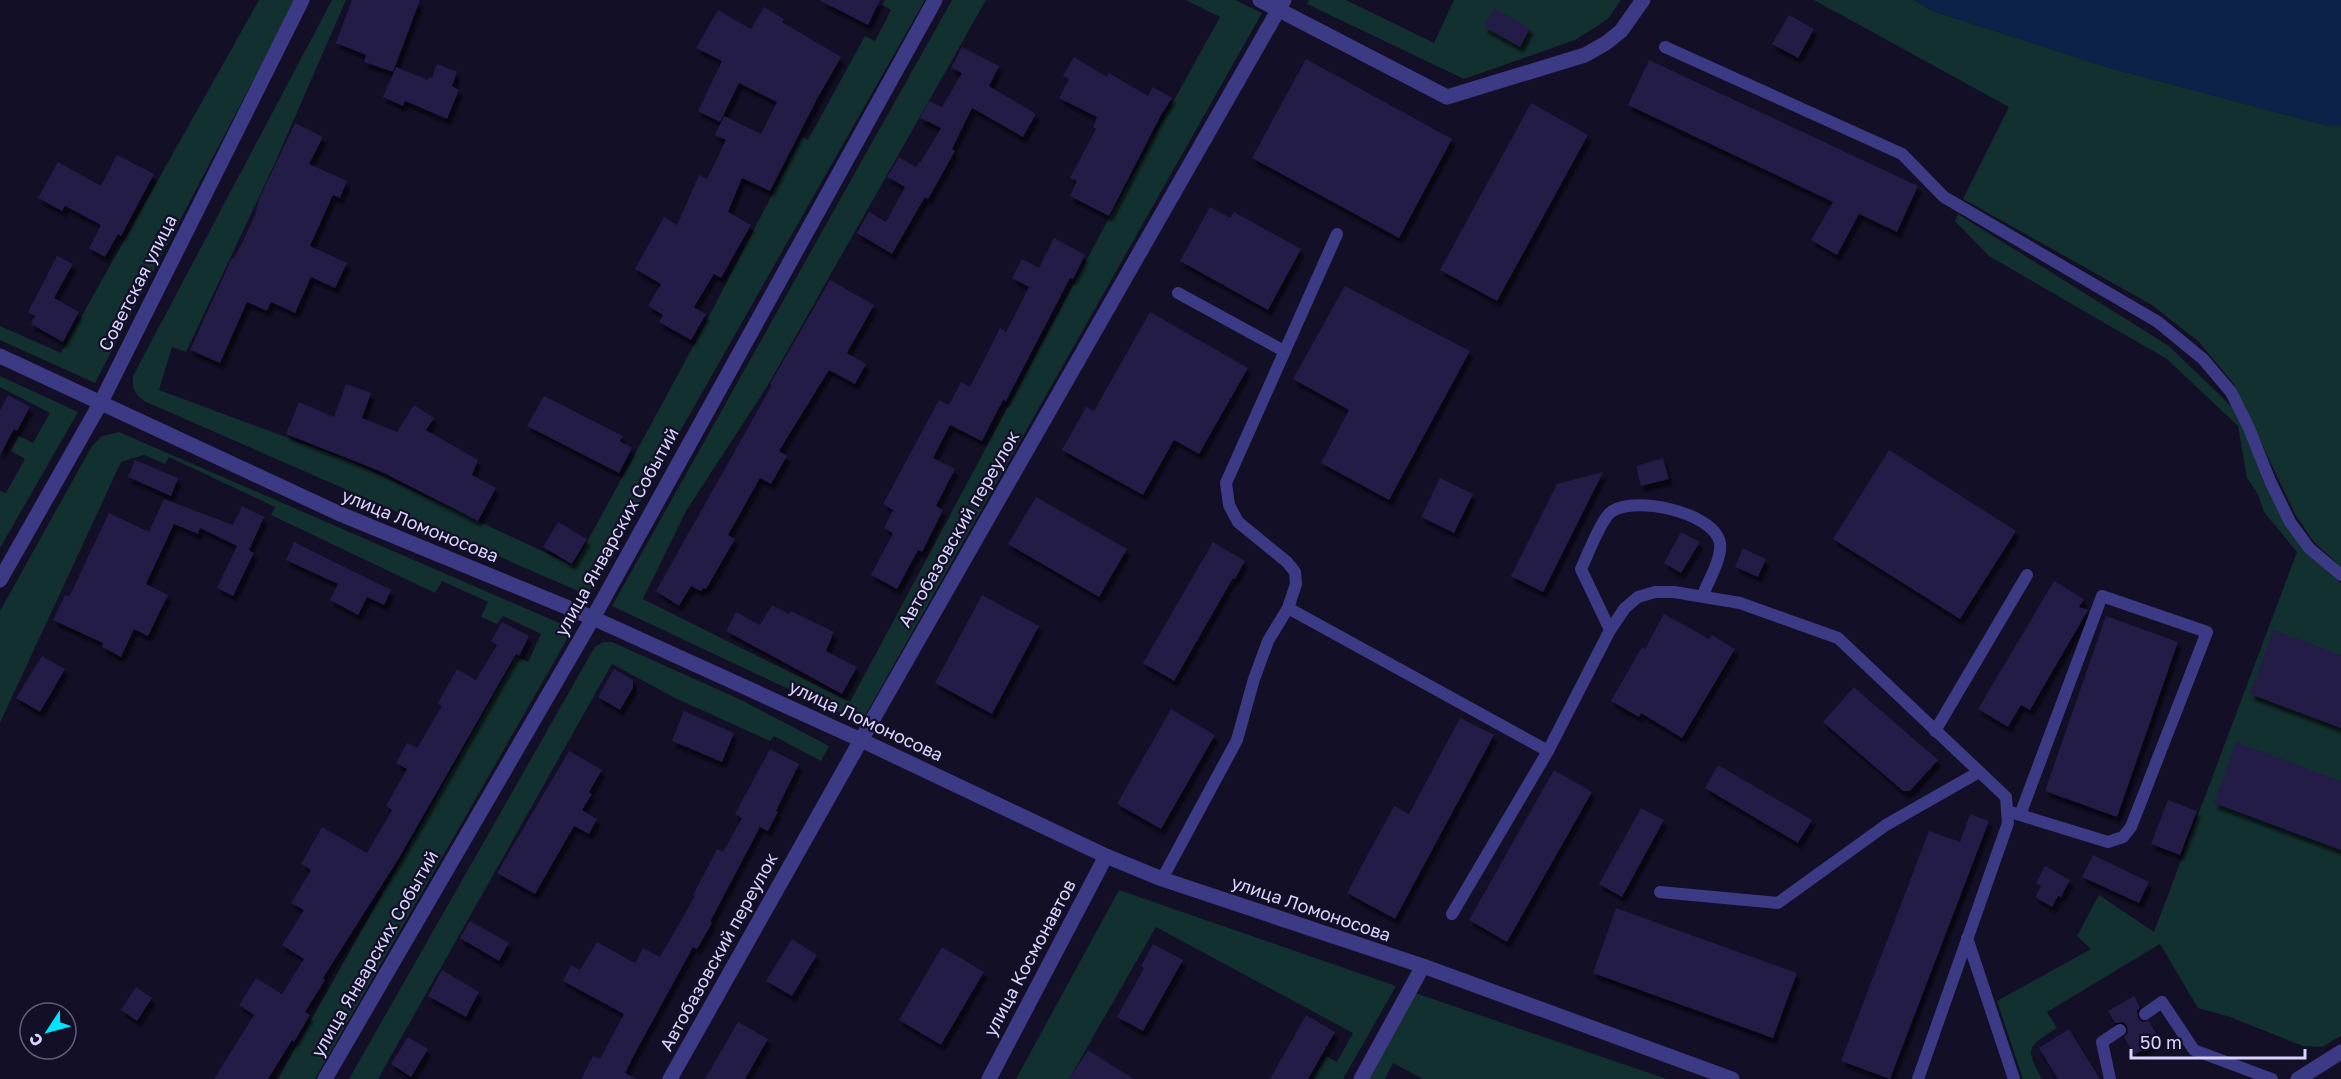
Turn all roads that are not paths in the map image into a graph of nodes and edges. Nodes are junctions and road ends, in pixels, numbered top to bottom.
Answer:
1 (302, 0) edge
2 (935, 0) edge
3 (1260, 0) edge
4 (1643, 0) edge
5 (1281, 5) edge
6 (1665, 47) dead end
7 (1337, 234) dead end
8 (1178, 293) dead end
9 (1284, 351) junction
10 (0, 356) edge
11 (100, 404) junction
12 (2027, 575) dead end
13 (2341, 575) edge
14 (0, 580) edge
15 (1703, 595) junction
16 (1288, 608) junction
17 (593, 618) junction
18 (1610, 630) junction
19 (1935, 731) junction
20 (861, 740) junction
21 (1548, 751) junction
22 (1979, 772) junction
23 (2007, 811) junction
24 (2020, 815) junction
25 (1106, 856) junction
26 (1162, 879) junction
27 (1660, 892) dead end
28 (1452, 914) dead end
29 (1967, 938) junction
30 (1423, 966) junction
31 (2145, 1014) dead end
32 (2120, 1030) dead end
33 (2341, 1052) edge
34 (325, 1079) edge
35 (670, 1079) edge
36 (989, 1079) edge
37 (1361, 1079) edge
38 (1732, 1079) edge
39 (1918, 1079) edge
40 (2014, 1079) edge
41 (2110, 1079) edge
42 (2272, 1079) edge
43 (2298, 1079) edge

1 - 11 street, Советская улица
2 - 17 street, улица Январских Событий
3 - 5 street
4 - 5 street
5 - 20 street, Автобазовский переулок
6 - 13 lane
7 - 9 lane
8 - 9 lane
9 - 16 lane
10 - 11 street, улица Ломоносова
11 - 14 street, Советская улица
11 - 17 street, улица Ломоносова
12 - 19 lane
15 - 18 lane
15 - 18 lane
15 - 19 lane
16 - 21 lane
16 - 26 lane
17 - 20 street, улица Ломоносова
17 - 34 street, улица Январских Событий
18 - 21 lane
19 - 22 lane
20 - 25 street, улица Ломоносова
20 - 35 street, Автобазовский переулок
21 - 28 lane
22 - 23 lane
22 - 27 lane
23 - 24 lane
23 - 29 lane
24 - 24 lane
25 - 26 street, улица Ломоносова
25 - 36 street, улица Космонавтов
26 - 30 street, улица Ломоносова
29 - 39 lane
29 - 40 lane
30 - 37 street
30 - 38 street, улица Ломоносова
31 - 42 lane
32 - 41 lane
33 - 43 street

